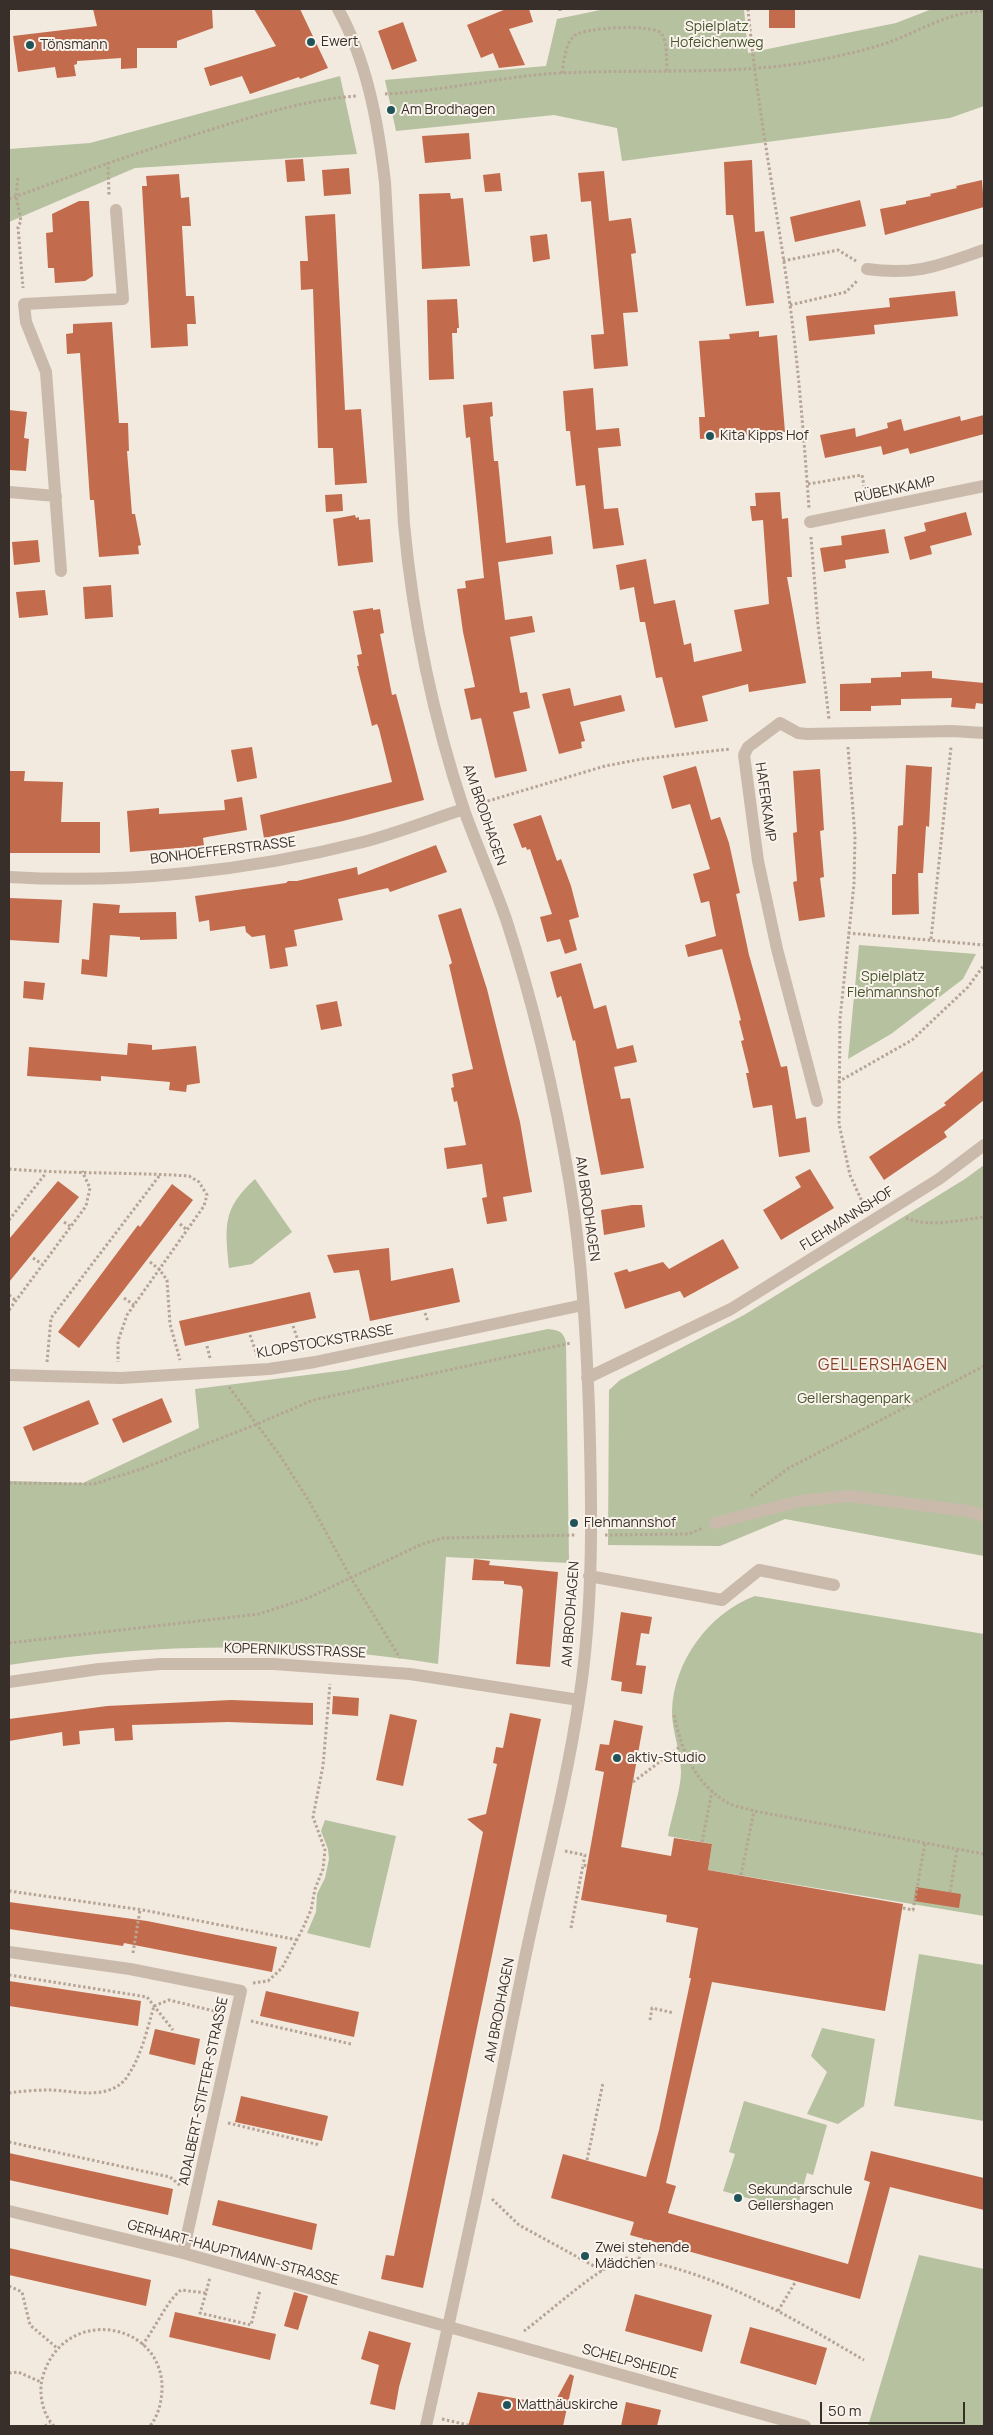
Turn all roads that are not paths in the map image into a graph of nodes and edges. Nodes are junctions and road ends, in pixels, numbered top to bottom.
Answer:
1 (338, 9) edge
2 (116, 210) road end
3 (984, 250) edge
4 (867, 268) road end
5 (984, 486) edge
6 (9, 492) edge
7 (56, 496) junction
8 (810, 522) road end
9 (62, 571) dead end
10 (984, 733) edge
11 (464, 809) junction
12 (9, 877) edge
13 (817, 1101) dead end
14 (984, 1145) edge
15 (583, 1305) junction
16 (9, 1375) edge
17 (587, 1378) junction
18 (984, 1516) edge
19 (715, 1523) road end
20 (589, 1576) junction
21 (834, 1585) dead end
22 (9, 1682) edge
23 (579, 1700) junction
24 (9, 1952) edge
25 (9, 2211) edge
26 (183, 2253) junction
27 (448, 2328) junction
28 (427, 2421) edge
29 (805, 2426) edge

1 - 11 street, AM BRODHAGEN
2 - 7 street
3 - 4 street
5 - 8 street, RÜBENKAMP
6 - 7 street
7 - 9 street
10 - 13 street, HAFERKAMP
11 - 12 street, BONHOEFFERSTRASSE
11 - 15 street, AM BRODHAGEN
14 - 17 street, FLEHMANNSHOF
15 - 16 street, KLOPSTOCKSTRASSE
15 - 17 street, AM BRODHAGEN
17 - 20 street, AM BRODHAGEN
18 - 19 street
20 - 21 street
20 - 23 street, AM BRODHAGEN
22 - 23 street, KOPERNIKUSSTRASSE
23 - 27 street, AM BRODHAGEN
24 - 26 street, ADALBERT-STIFTER-STRASSE
25 - 26 street, GERHART-HAUPTMANN-STRASSE
26 - 27 street, GERHART-HAUPTMANN-STRASSE
27 - 28 street, AM BRODHAGEN
27 - 29 street, SCHELPSHEIDE

